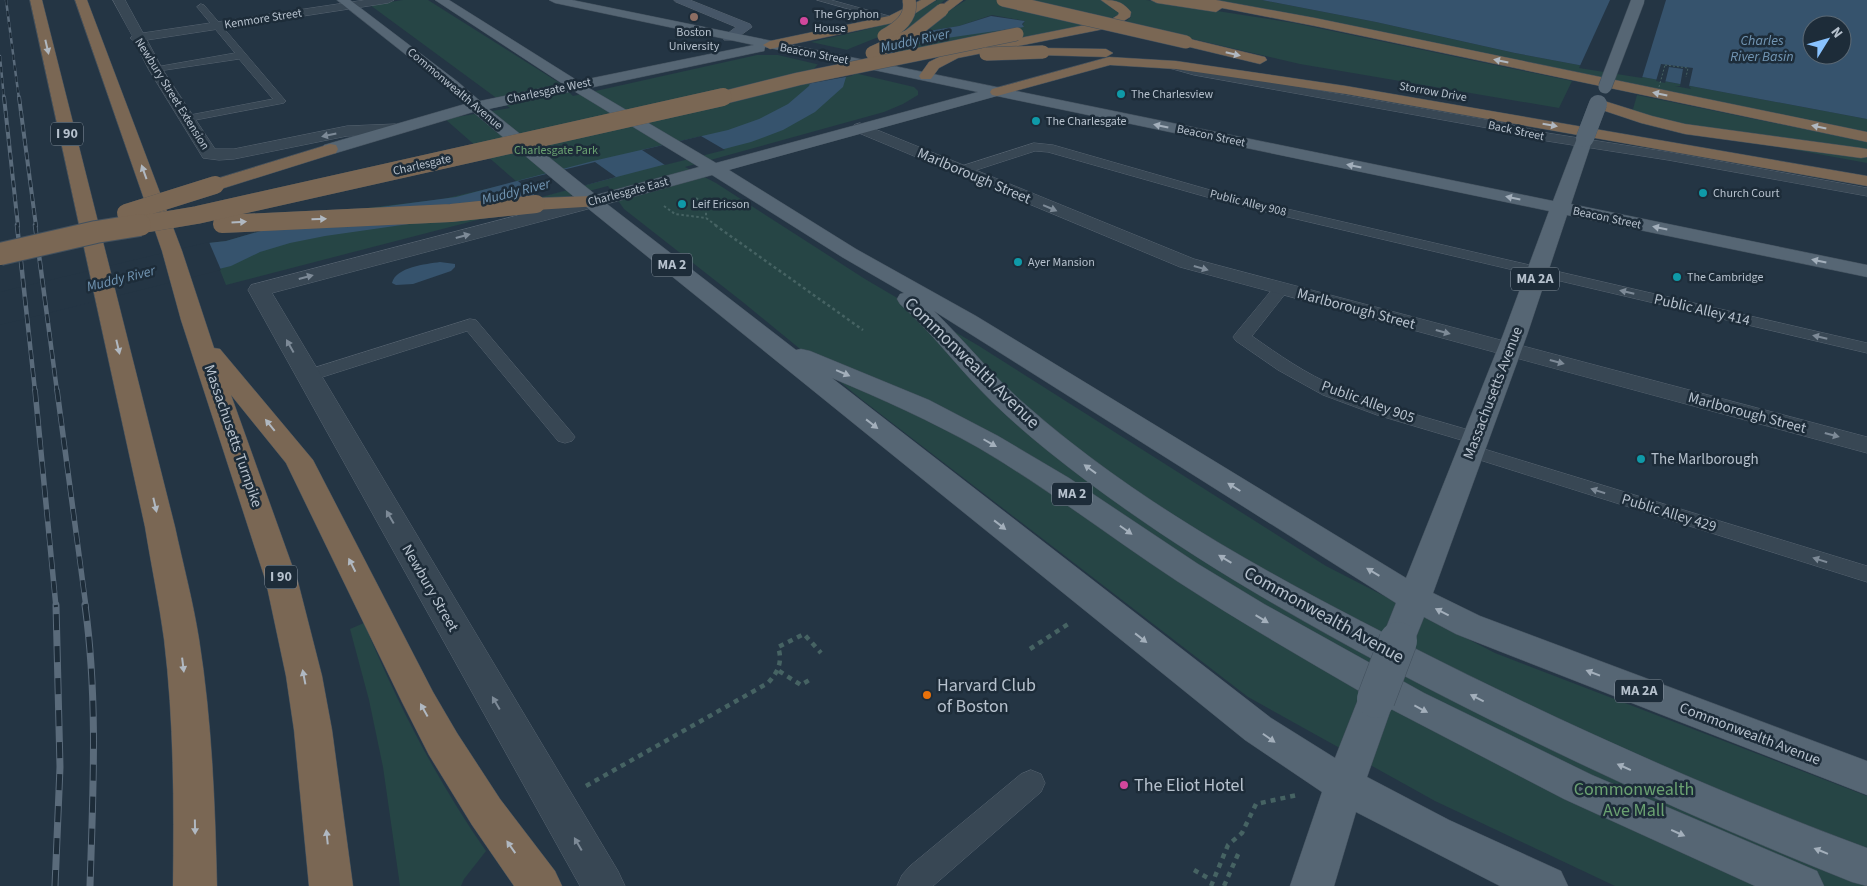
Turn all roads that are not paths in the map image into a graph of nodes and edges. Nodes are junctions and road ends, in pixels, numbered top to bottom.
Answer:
1 (36, 0) edge
2 (81, 0) edge
3 (119, 0) edge
4 (388, 0) edge
5 (441, 0) edge
6 (555, 0) edge
7 (680, 0) edge
8 (821, 0) edge
9 (909, 0) edge
10 (930, 0) edge
11 (957, 0) edge
12 (1003, 0) edge
13 (1108, 0) edge
14 (1157, 0) edge
15 (1197, 0) edge
16 (1638, 0) edge
17 (198, 3) edge
18 (347, 3) edge
19 (1092, 8) dead end
20 (884, 10) joint
21 (870, 24) junction
22 (217, 26) junction
23 (1336, 26) junction
24 (729, 37) junction
25 (137, 38) junction
26 (770, 45) junction
27 (242, 55) junction
28 (1273, 63) dead end
29 (1166, 64) junction
30 (156, 70) junction
31 (1310, 70) dead end
32 (926, 76) junction
33 (576, 86) junction
34 (741, 89) junction
35 (1346, 90) junction
36 (997, 92) junction
37 (1598, 104) junction
38 (476, 106) junction
39 (928, 110) junction
40 (185, 119) junction
41 (860, 128) junction
42 (395, 129) junction
43 (1867, 137) edge
44 (1584, 141) junction
45 (330, 149) joint
46 (1867, 153) edge
47 (706, 164) junction
48 (1867, 168) edge
49 (961, 170) junction
50 (1867, 181) edge
51 (1867, 192) edge
52 (592, 202) junction
53 (1561, 208) junction
54 (0, 254) edge
55 (849, 254) junction
56 (1867, 271) edge
57 (1538, 272) junction
58 (1281, 289) junction
59 (259, 290) joint
60 (752, 329) junction
61 (200, 340) junction
62 (1867, 348) edge
63 (1510, 349) junction
64 (307, 376) junction
65 (566, 437) dead end
66 (1473, 445) junction
67 (1867, 445) edge
68 (1867, 574) edge
69 (1414, 598) junction
70 (1867, 778) edge
71 (1031, 784) dead end
72 (1344, 785) junction
73 (1867, 868) edge
74 (194, 886) edge
75 (331, 886) edge
76 (540, 886) edge
77 (602, 886) edge
78 (913, 886) edge
79 (1312, 886) edge
80 (1546, 886) edge
81 (1802, 886) edge

1 -> 74 highway, I 90
61 -> 2 highway, Massachusetts Turnpike / I 90
3 - 25 street, Newbury Street Extension
4 - 18 street, Kenmore Street
5 - 33 main road, Commonwealth Avenue / MA 2
6 - 24 main road, Beacon Street
7 - 24 street
8 - 20 lane
9 - 34 highway, bridge
10 - 21 highway
11 - 34 highway, bridge
12 -> 28 highway, bridge
13 - 32 highway
14 - 23 highway
15 - 23 highway
16 - 37 main road, Massachusetts Avenue / MA 2A, bridge
17 - 22 lane
18 - 22 street, Kenmore Street
18 - 38 main road, Commonwealth Avenue / MA 2
19 - 34 highway, bridge
20 - 21 highway
21 - 26 highway
22 - 25 street, Kenmore Street
22 - 27 lane
43 -> 23 highway
24 - 26 main road, Beacon Street
25 - 30 street, Newbury Street Extension
26 - 32 main road, Beacon Street, bridge
26 - 33 main road, Charlesgate West
27 - 30 lane
27 - 40 lane
29 - 35 highway
29 - 36 highway
29 - 44 lane, Back Street
30 - 40 street, Newbury Street Extension
31 - 48 highway, Storrow Drive
32 - 36 main road, Beacon Street
32 - 39 main road
33 - 38 main road, Charlesgate West
33 - 47 main road, Commonwealth Avenue / MA 2
34 - 35 highway, bridge
34 - 54 highway, Charlesgate, bridge
35 -> 50 highway
36 - 39 main road, Charlesgate East
53 -> 36 main road, Beacon Street
37 - 44 main road, Massachusetts Avenue / MA 2A, bridge
37 - 46 highway
38 - 42 main road, Charlesgate West
38 - 52 main road, Commonwealth Avenue / MA 2
39 - 41 main road, Charlesgate East
42 -> 40 street, Newbury Street Extension
41 - 47 main road, Charlesgate East
41 - 49 street, Marlborough Street
42 - 45 main road, Charlesgate West
44 - 51 lane, Back Street
44 - 53 main road, Massachusetts Avenue / MA 2A
45 - 54 highway, bridge
47 - 52 main road, Charlesgate East
47 - 55 main road, Commonwealth Avenue / MA 2
49 - 57 lane, Public Alley 908
49 -> 58 street, Marlborough Street
54 -> 52 highway, bridge
59 -> 52 street, Charlesgate East
52 - 60 main road, Commonwealth Avenue / MA 2
56 -> 53 main road, Beacon Street
53 - 57 main road, Massachusetts Avenue / MA 2A
69 -> 55 main road, Commonwealth Avenue
73 -> 55 main road, Commonwealth Avenue / MA 2
62 -> 57 lane, Public Alley 414
57 - 63 main road, Massachusetts Avenue / MA 2A
58 -> 63 street, Marlborough Street
58 - 66 lane, Public Alley 905
64 -> 59 street, Newbury Street
60 -> 72 main road, Commonwealth Avenue
60 -> 81 main road, Commonwealth Avenue / MA 2
75 -> 61 highway, Massachusetts Turnpike / I 90
76 -> 61 highway
63 - 66 main road, Massachusetts Avenue / MA 2A
63 -> 67 street, Marlborough Street
64 - 65 lane
77 -> 64 street, Newbury Street
68 -> 66 lane, Public Alley 429
66 - 69 main road, Massachusetts Avenue / MA 2A
70 -> 69 main road, Commonwealth Avenue / MA 2A
69 - 72 main road, Massachusetts Avenue / MA 2A, bridge
71 - 78 lane
72 - 79 main road, Massachusetts Avenue
72 - 80 main road, Commonwealth Avenue

